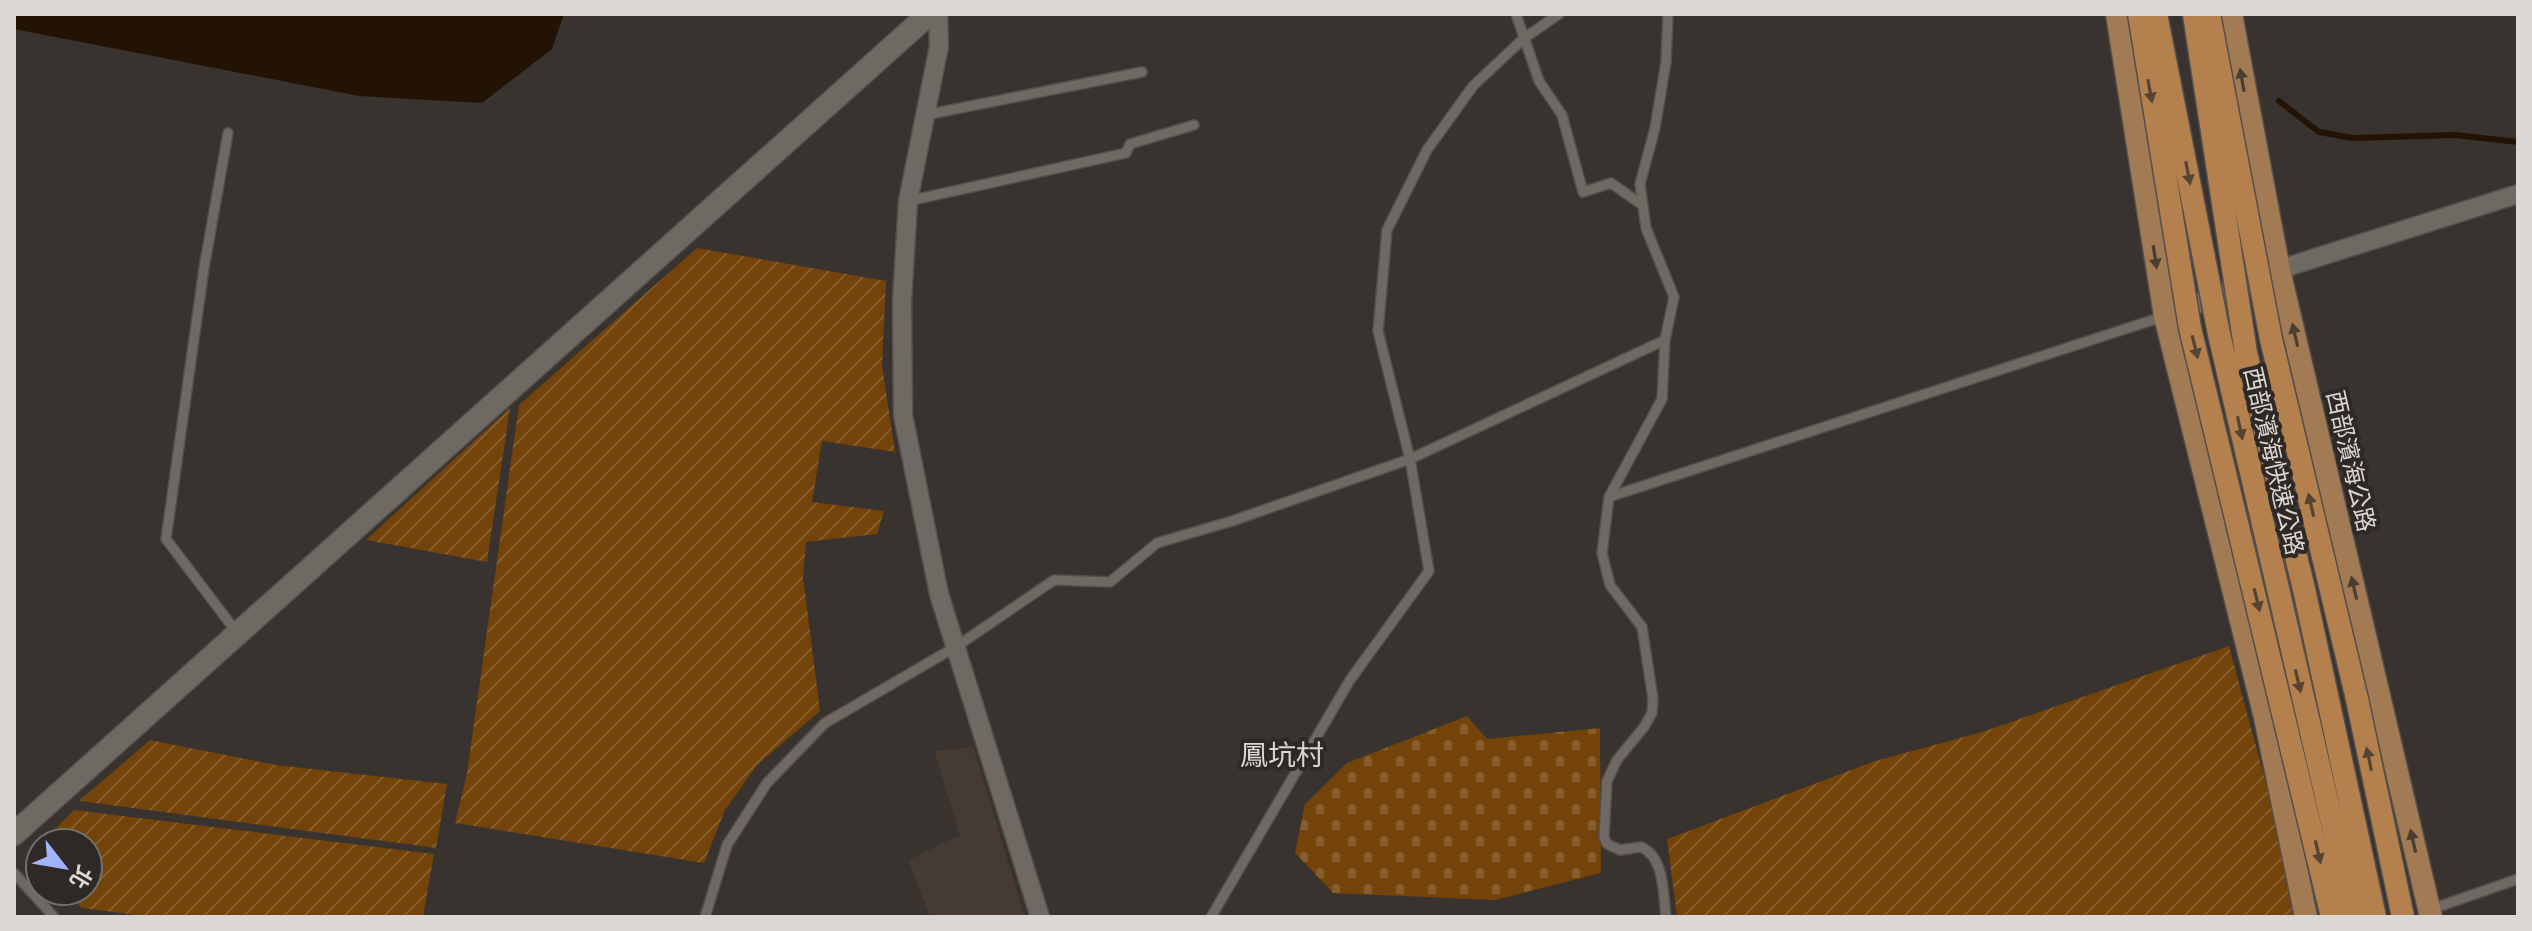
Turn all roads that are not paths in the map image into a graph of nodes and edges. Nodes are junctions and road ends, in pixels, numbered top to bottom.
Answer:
1 (929, 14) edge
2 (938, 14) edge
3 (1516, 14) edge
4 (1559, 14) edge
5 (1668, 14) edge
6 (2117, 14) edge
7 (2139, 14) edge
8 (2156, 14) edge
9 (2194, 14) edge
10 (2209, 14) edge
11 (2231, 14) edge
12 (1523, 39) junction
13 (1142, 72) dead end
14 (925, 116) junction
15 (1194, 125) dead end
16 (228, 133) dead end
17 (2518, 194) edge
18 (908, 201) junction
19 (1641, 204) junction
20 (2279, 270) junction
21 (2165, 316) junction
22 (1665, 340) junction
23 (1410, 459) junction
24 (1609, 497) junction
25 (238, 634) junction
26 (957, 646) junction
27 (14, 834) edge
28 (14, 873) edge
29 (2518, 879) edge
30 (2430, 913) edge
31 (54, 917) edge
32 (705, 917) edge
33 (1040, 917) edge
34 (1211, 917) edge
35 (1666, 917) edge
36 (2306, 917) edge
37 (2332, 917) edge
38 (2354, 917) edge
39 (2375, 917) edge
40 (2403, 917) edge

1 - 25 street
2 - 14 street
3 - 12 lane
4 - 12 lane
5 - 19 lane
6 -> 21 main road
7 -> 37 highway, bridge
8 -> 38 highway, 西部濱海快速公路, bridge
9 - 39 highway, 西部濱海快速公路, bridge
40 -> 10 highway, bridge
20 -> 11 main road, 西部濱海公路
12 - 19 lane
12 - 23 lane
13 - 14 lane
14 - 18 street
15 - 18 lane
16 - 25 lane
17 - 20 street
18 - 26 street
19 - 22 lane
20 - 21 street
30 -> 20 main road, 西部濱海公路
21 - 24 lane
21 - 36 main road
22 - 23 lane
22 - 24 lane
23 - 26 lane
23 - 34 lane
24 - 35 lane
25 - 27 street
26 - 32 lane
26 - 33 street
28 - 31 lane
29 - 30 lane

